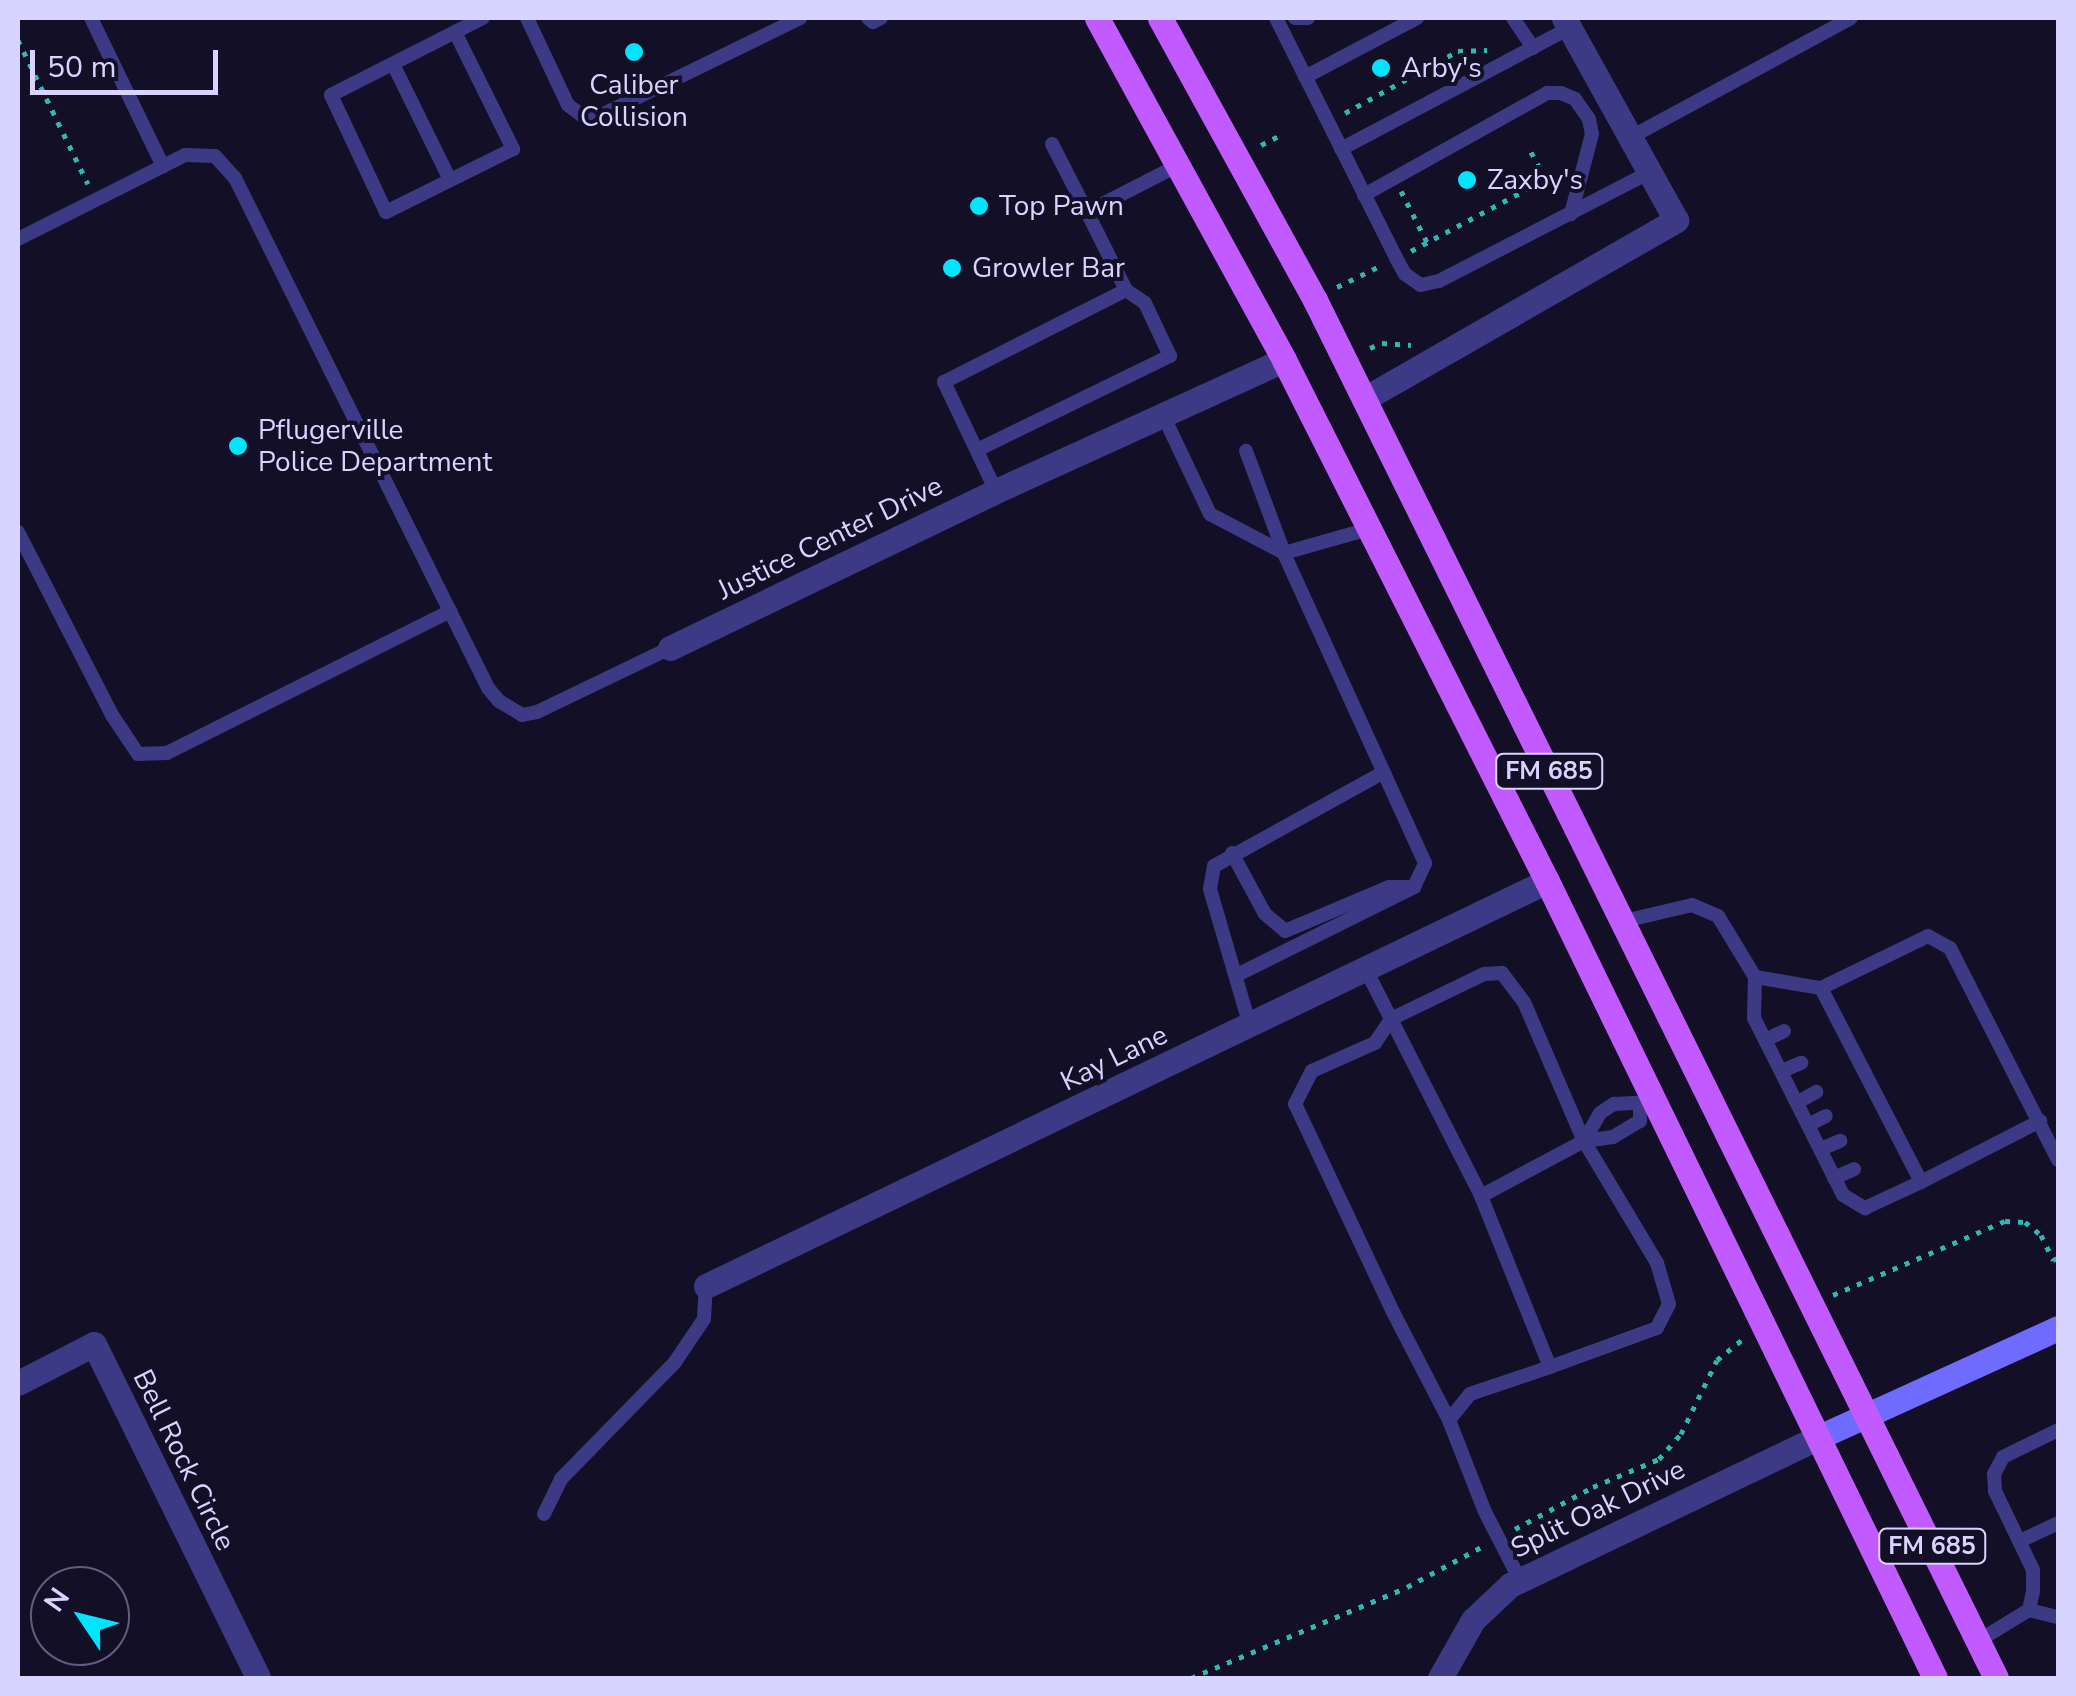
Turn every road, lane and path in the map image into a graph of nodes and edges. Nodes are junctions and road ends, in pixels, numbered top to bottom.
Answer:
1 (91, 18) edge
2 (483, 18) edge
3 (528, 18) edge
4 (800, 18) edge
5 (868, 18) edge
6 (882, 18) edge
7 (1096, 18) edge
8 (1160, 18) edge
9 (1276, 18) edge
10 (1295, 18) edge
11 (1308, 18) edge
12 (1417, 18) edge
13 (1513, 18) edge
14 (1852, 18) edge
15 (1567, 23) edge
16 (455, 32) junction
17 (18, 40) edge
18 (1532, 48) junction
19 (1494, 50) dead end
20 (392, 64) junction
21 (1305, 77) junction
22 (1339, 102) dead end
23 (1283, 134) dead end
24 (1631, 137) junction
25 (1052, 144) dead end
26 (1261, 145) dead end
27 (1528, 147) dead end
28 (1341, 149) junction
29 (1179, 165) junction
30 (163, 166) junction
31 (1650, 172) junction
32 (450, 180) junction
33 (1411, 181) dead end
34 (89, 187) dead end
35 (1364, 195) junction
36 (1088, 212) junction
37 (1572, 214) junction
38 (18, 239) edge
39 (1427, 242) junction
40 (1408, 252) dead end
41 (1378, 267) dead end
42 (1337, 287) dead end
43 (1126, 290) junction
44 (1284, 360) junction
45 (1364, 399) junction
46 (1163, 414) junction
47 (977, 450) junction
48 (1246, 451) dead end
49 (996, 491) junction
50 (1369, 529) junction
51 (18, 532) edge
52 (1284, 553) junction
53 (450, 611) junction
54 (670, 648) joint
55 (1384, 772) junction
56 (1232, 853) junction
57 (1547, 881) junction
58 (1414, 887) junction
59 (1624, 921) junction
60 (1365, 968) junction
61 (1237, 975) junction
62 (1755, 977) junction
63 (1821, 988) junction
64 (1391, 1019) junction
65 (1250, 1026) junction
66 (1784, 1031) dead end
67 (1765, 1040) junction
68 (1801, 1063) dead end
69 (1782, 1071) junction
70 (1816, 1092) dead end
71 (1875, 1092) junction
72 (1860, 1099) dead end
73 (1646, 1102) junction
74 (1798, 1102) junction
75 (1826, 1116) dead end
76 (1887, 1116) junction
77 (2040, 1121) junction
78 (1808, 1124) junction
79 (1872, 1124) dead end
80 (1840, 1140) dead end
81 (1584, 1141) junction
82 (1902, 1145) junction
83 (1820, 1149) junction
84 (1886, 1153) dead end
85 (2058, 1160) edge
86 (1854, 1169) dead end
87 (1834, 1178) junction
88 (1921, 1182) junction
89 (1481, 1196) junction
90 (2058, 1258) edge
91 (706, 1286) joint
92 (1833, 1296) dead end
93 (2058, 1328) edge
94 (1550, 1367) junction
95 (18, 1382) edge
96 (1868, 1414) junction
97 (1449, 1420) junction
98 (2058, 1430) edge
99 (1819, 1437) junction
100 (544, 1514) dead end
101 (2058, 1523) edge
102 (2022, 1540) junction
103 (1520, 1580) junction
104 (2029, 1610) junction
105 (2058, 1617) edge
106 (1978, 1641) junction
107 (258, 1678) edge
108 (1440, 1678) edge
109 (1935, 1678) edge
110 (1996, 1678) edge

1 - 30 lane
2 - 16 lane
3 - 4 lane
5 - 6 lane
7 - 29 main road, FM 685
8 - 45 main road, FM 685
9 - 21 lane
10 - 11 lane
12 - 21 lane
13 - 18 lane
14 - 24 lane
15 - 18 lane
15 - 24 street
16 - 20 lane
16 - 32 lane
17 - 34 path
18 - 28 lane
19 - 22 path
20 - 32 lane
20 - 32 lane
21 - 28 lane
23 - 26 path
24 - 31 street
25 - 36 lane
27 - 39 path
28 - 35 lane
29 - 36 lane
29 - 44 main road, FM 685
30 - 38 lane, Justice Center Drive
30 - 53 lane, Justice Center Drive
31 - 37 lane
31 - 45 street
33 - 39 path
35 - 37 lane
35 - 37 lane
36 - 43 lane
39 - 40 path
41 - 42 path
43 - 47 lane
43 - 47 lane
44 - 46 street, Justice Center Drive
44 - 50 main road, FM 685
45 - 59 main road, FM 685
46 - 49 street, Justice Center Drive
46 - 52 lane
47 - 49 lane
48 - 52 lane
49 - 54 street, Justice Center Drive
50 - 52 lane
50 - 57 main road, FM 685
51 - 53 lane
52 - 55 lane
53 - 54 lane, Justice Center Drive
55 - 56 lane
55 - 58 lane
56 - 58 lane
56 - 61 lane
57 - 60 street, Kay Lane
57 - 73 main road, FM 685
58 - 61 lane
59 - 62 lane
59 - 96 main road, FM 685
60 - 64 lane
60 - 65 street, Kay Lane
61 - 65 lane
62 - 63 lane
62 - 67 lane
63 - 71 lane
63 - 77 lane
64 - 81 lane
64 - 89 lane
64 - 97 lane
65 - 91 street, Kay Lane
66 - 67 lane
67 - 69 lane
68 - 69 lane
69 - 74 lane
70 - 74 lane
71 - 72 lane
71 - 76 lane
73 - 81 lane
73 - 81 lane
73 - 99 main road, FM 685
74 - 78 lane
75 - 78 lane
76 - 79 lane
76 - 82 lane
77 - 85 lane
77 - 88 lane
78 - 83 lane
80 - 83 lane
81 - 89 lane
81 - 94 lane
82 - 84 lane
82 - 88 lane
83 - 87 lane
86 - 87 lane
87 - 88 lane
89 - 94 lane
90 - 92 path
91 - 100 lane
93 - 96 street
94 - 97 lane
95 - 107 street, Bell Rock Circle
96 - 99 street
96 - 106 main road, FM 685
97 - 103 lane
98 - 102 lane
99 - 103 street, Split Oak Drive
99 - 109 main road, FM 685
101 - 102 lane
102 - 104 lane
103 - 108 street, Split Oak Drive
104 - 105 lane
104 - 106 lane
106 - 110 main road, FM 685

